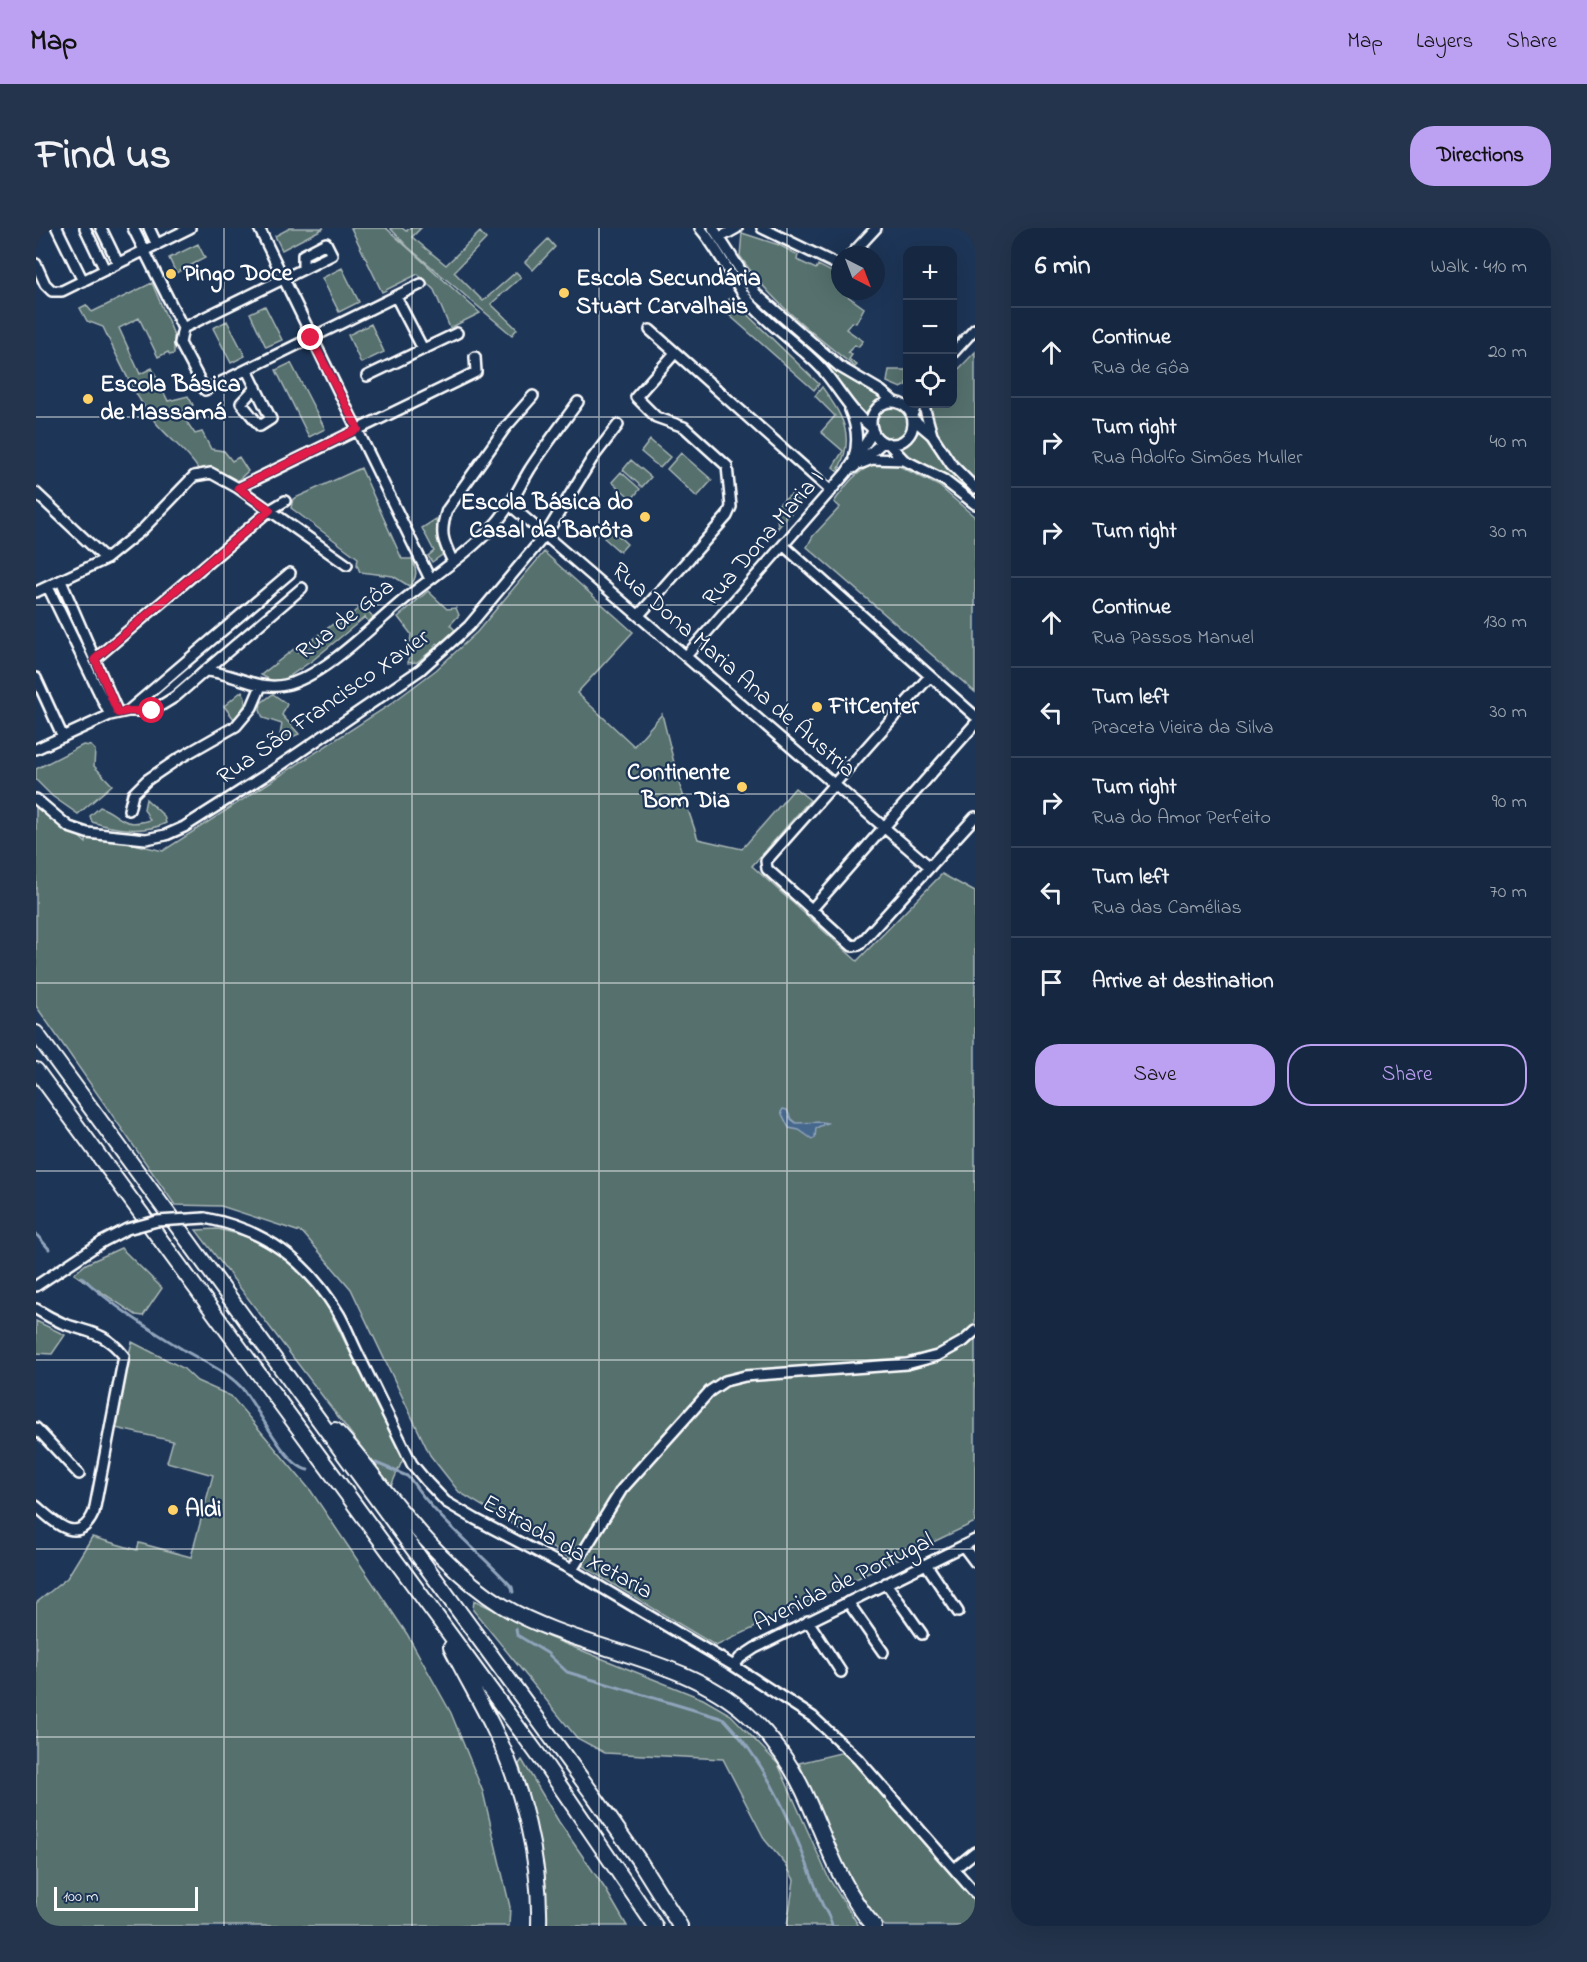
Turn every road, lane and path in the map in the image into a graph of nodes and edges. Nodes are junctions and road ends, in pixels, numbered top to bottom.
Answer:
1 (57, 228) edge
2 (85, 228) edge
3 (101, 228) edge
4 (134, 228) edge
5 (149, 228) edge
6 (259, 228) edge
7 (700, 228) edge
8 (713, 228) edge
9 (736, 228) edge
10 (762, 228) edge
11 (876, 228) edge
12 (184, 229) edge
13 (719, 238) junction
14 (157, 244) junction
15 (859, 246) edge
16 (144, 251) junction
17 (831, 262) edge
18 (118, 263) junction
19 (36, 267) edge
20 (303, 269) dead end
21 (105, 270) junction
22 (283, 279) junction
23 (83, 281) junction
24 (421, 284) dead end
25 (396, 297) junction
26 (183, 328) junction
27 (975, 329) edge
28 (650, 330) dead end
29 (457, 333) dead end
30 (311, 338) junction
31 (423, 349) junction
32 (957, 349) edge
33 (675, 352) junction
34 (475, 357) dead end
35 (247, 370) junction
36 (367, 376) dead end
37 (256, 387) dead end
38 (533, 396) dead end
39 (903, 398) edge
40 (578, 402) dead end
41 (896, 402) junction
42 (848, 406) junction
43 (915, 408) edge
44 (925, 408) edge
45 (913, 417) junction
46 (618, 426) dead end
47 (358, 429) junction
48 (872, 430) junction
49 (932, 435) junction
50 (886, 443) junction
51 (904, 460) junction
52 (858, 464) junction
53 (846, 473) junction
54 (238, 488) junction
55 (975, 488) edge
56 (831, 491) junction
57 (36, 493) edge
58 (285, 501) dead end
59 (975, 504) edge
60 (510, 505) junction
61 (270, 510) junction
62 (546, 534) junction
63 (784, 546) junction
64 (106, 560) junction
65 (453, 562) junction
66 (347, 565) dead end
67 (290, 573) dead end
68 (430, 579) junction
69 (61, 580) junction
70 (48, 587) junction
71 (302, 588) dead end
72 (36, 592) edge
73 (639, 615) junction
74 (686, 657) junction
75 (95, 659) junction
76 (205, 671) junction
77 (930, 676) junction
78 (36, 678) edge
79 (261, 686) junction
80 (128, 711) junction
81 (114, 714) junction
82 (975, 716) edge
83 (975, 724) edge
84 (63, 736) junction
85 (36, 749) edge
86 (835, 786) junction
87 (36, 799) edge
88 (129, 810) dead end
89 (975, 817) edge
90 (884, 829) junction
91 (930, 867) junction
92 (811, 910) junction
93 (36, 1033) edge
94 (36, 1070) edge
95 (36, 1286) edge
96 (36, 1309) edge
97 (975, 1331) edge
98 (303, 1399) junction
99 (36, 1428) edge
100 (79, 1474) dead end
101 (36, 1506) edge
102 (975, 1540) edge
103 (963, 1546) junction
104 (975, 1562) edge
105 (926, 1564) junction
106 (572, 1570) junction
107 (886, 1583) junction
108 (848, 1602) junction
109 (958, 1612) dead end
110 (434, 1613) junction
111 (808, 1622) junction
112 (922, 1634) dead end
113 (884, 1652) dead end
114 (734, 1666) junction
115 (841, 1671) dead end
116 (975, 1852) edge
117 (954, 1869) junction
118 (961, 1878) junction
119 (975, 1885) edge
120 (975, 1893) edge
121 (539, 1926) edge
122 (655, 1926) edge
123 (680, 1926) edge
124 (874, 1926) edge

1 - 23 street
2 - 21 street
3 - 18 street
4 - 16 street
5 - 14 street
6 - 22 street
7 - 42 street
8 - 13 street
9 - 13 street
10 - 17 street
11 - 15 street
12 - 14 street
13 - 41 street
14 - 16 street
16 - 18 street
16 - 26 street
18 - 21 street
19 - 23 street
20 - 22 street
21 - 23 street
22 - 26 street
22 - 30 street
24 - 25 street
25 - 30 street
25 - 31 street
26 - 35 street
27 - 32 street
28 - 33 street
29 - 31 street
30 - 35 street
30 - 47 street
31 - 36 street
33 - 56 street
33 - 73 street
34 - 47 street
35 - 37 street
38 - 65 street
39 - 41 street
40 - 60 street, Rua de Gôa
41 - 45 street
41 - 48 street
42 - 48 street
42 - 53 street, Rua Dona Maria I
43 - 45 street
44 - 49 street
45 - 49 street
45 - 50 street
46 - 62 street, Rua São Francisco Xavier
47 - 54 street
47 - 68 street
48 - 50 street
48 - 53 street, Rua Dona Maria I
49 - 55 street
50 - 51 street
50 - 52 street, Rua Dona Maria I
51 - 52 street, Rua Dona Maria I
51 - 59 street
52 - 53 street, Rua Dona Maria I
53 - 56 street, Rua Dona Maria I
54 - 61 street
54 - 64 street
56 - 63 street, Rua Dona Maria I
57 - 64 street
58 - 61 street
60 - 62 street, Rua Dona Maria Ana de Áustria
60 - 65 street, Rua de Gôa
61 - 66 street
61 - 75 street
62 - 73 street, Rua Dona Maria Ana de Áustria
62 - 87 street, Rua São Francisco Xavier
63 - 74 street, Rua Dona Maria I
63 - 77 street
64 - 69 street
65 - 68 street, Rua de Gôa
67 - 80 street
68 - 79 street, Rua de Gôa
69 - 70 street
69 - 75 street
70 - 72 street
70 - 81 street
71 - 76 street
73 - 74 street, Rua Dona Maria Ana de Áustria
74 - 86 street, Rua Dona Maria Ana de Áustria
75 - 81 street
76 - 79 street, Rua de Gôa
76 - 80 street
77 - 82 street
77 - 86 street
78 - 84 street
79 - 88 street
80 - 81 street
81 - 84 street
83 - 90 street
84 - 85 street
86 - 90 street, Rua Dona Maria Ana de Áustria
86 - 92 street
89 - 91 street
90 - 91 street, Rua Dona Maria Ana de Áustria
90 - 92 street
91 - 92 street
93 - 98 highway
94 - 110 highway
95 - 106 street, Estrada da Xetaria, bridge
96 - 101 street
97 - 106 street
98 - 123 highway
98 - 124 highway
99 - 100 street
102 - 103 street, Avenida de Portugal
103 - 104 street
103 - 105 street, Avenida de Portugal
105 - 107 street, Avenida de Portugal
105 - 109 street
106 - 114 street, Estrada da Xetaria
107 - 108 street, Avenida de Portugal
107 - 112 street
108 - 111 street, Avenida de Portugal
108 - 113 street
110 - 121 highway
110 - 122 highway
111 - 114 street, Avenida de Portugal
111 - 115 street
114 - 117 street, Estrada da Xetaria
116 - 117 street
117 - 118 street, Estrada da Xetaria
118 - 119 street, Estrada da Xetaria
118 - 120 street, Estrada da Xetaria

